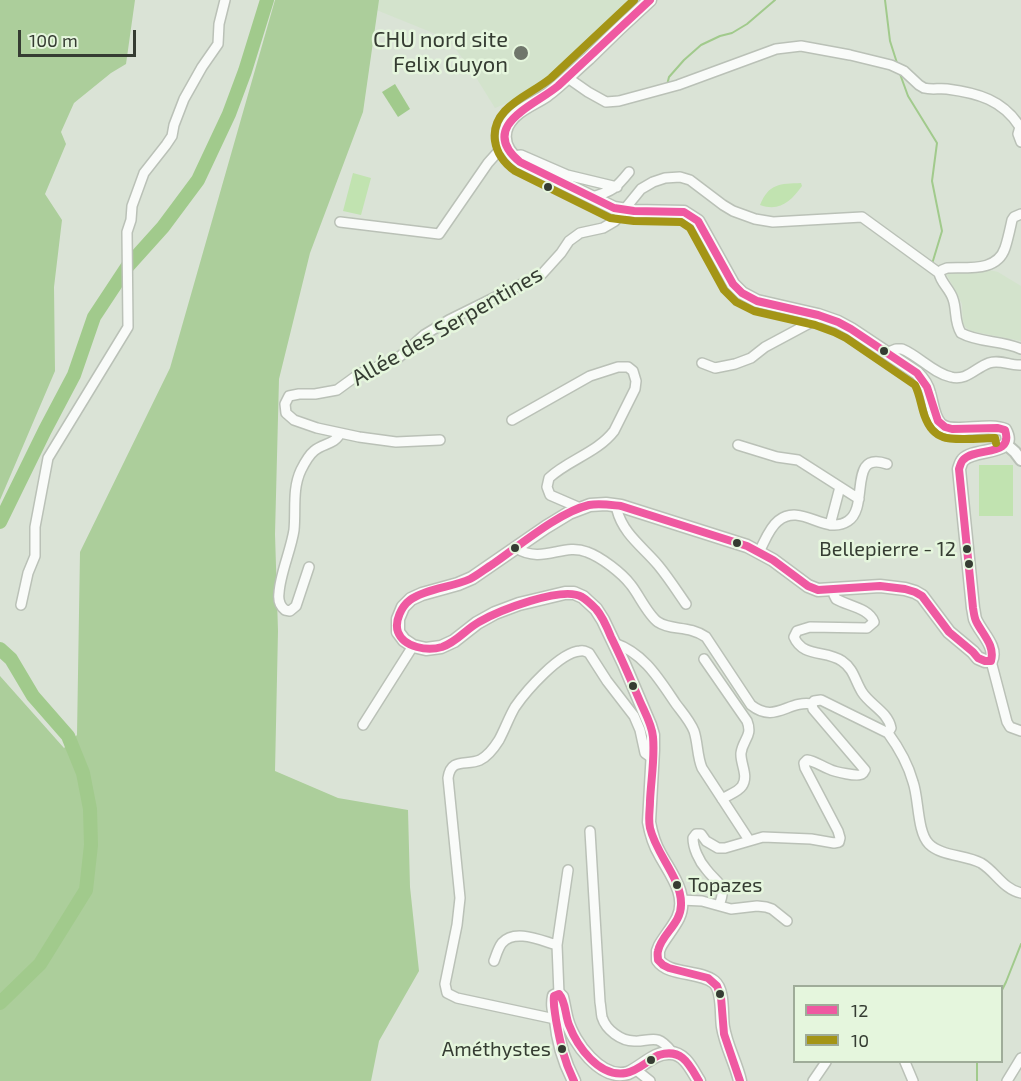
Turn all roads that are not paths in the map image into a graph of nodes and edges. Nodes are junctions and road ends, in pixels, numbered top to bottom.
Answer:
1 (225, 0) edge
2 (650, 0) edge
3 (568, 78) junction
4 (1021, 127) edge
5 (1021, 142) edge
6 (506, 144) junction
7 (512, 156) junction
8 (629, 172) dead end
9 (617, 187) junction
10 (592, 197) junction
11 (624, 210) junction
12 (1021, 214) edge
13 (340, 222) dead end
14 (939, 273) junction
15 (821, 318) junction
16 (1021, 349) edge
17 (886, 353) junction
18 (702, 363) dead end
19 (1021, 365) edge
20 (512, 420) dead end
21 (339, 433) junction
22 (440, 440) dead end
23 (1006, 444) junction
24 (738, 446) dead end
25 (1021, 460) edge
26 (887, 464) dead end
27 (840, 487) junction
28 (859, 499) junction
29 (621, 506) junction
30 (580, 508) junction
31 (830, 525) junction
32 (516, 548) junction
33 (759, 552) junction
34 (309, 567) dead end
35 (834, 590) junction
36 (686, 603) dead end
37 (21, 604) dead end
38 (614, 643) junction
39 (413, 646) junction
40 (704, 659) dead end
41 (992, 661) junction
42 (812, 704) junction
43 (363, 725) dead end
44 (1021, 731) edge
45 (888, 732) junction
46 (652, 758) junction
47 (722, 799) junction
48 (590, 831) dead end
49 (749, 840) junction
50 (568, 870) dead end
51 (1021, 893) edge
52 (681, 900) junction
53 (719, 905) junction
54 (786, 921) dead end
55 (557, 945) junction
56 (494, 961) dead end
57 (559, 994) junction
58 (555, 1019) junction
59 (672, 1052) junction
60 (1021, 1058) edge
61 (825, 1063) edge
62 (905, 1063) edge
63 (635, 1069) junction
64 (574, 1081) edge
65 (650, 1081) edge
66 (699, 1081) edge
67 (740, 1081) edge
68 (813, 1081) edge
69 (913, 1081) edge
70 (1007, 1081) edge

1 - 37 street
2 - 3 main road
3 - 4 street
3 - 6 main road
4 - 5 street
6 - 7 main road
6 - 13 street
7 - 9 street
7 - 10 main road
8 - 9 street
9 - 10 street
10 - 11 main road
11 - 14 street
11 - 15 main road
11 - 21 street, Allée des Serpentines
12 - 14 street
14 - 16 street
15 - 17 main road
15 - 18 street
17 - 19 street
17 - 23 main road
20 - 30 street
21 - 22 street, Allée des Serpentines
21 - 34 street
23 - 25 street
23 - 41 main road
24 - 27 street
26 - 28 street
27 - 28 street
27 - 31 street
28 - 31 street
29 - 30 main road
29 - 33 main road
29 - 36 street
30 - 32 main road
31 - 33 street
32 - 39 main road
32 - 42 street
33 - 35 main road
35 - 41 main road
35 - 45 street
38 - 39 main road
38 - 46 main road
38 - 47 street
39 - 43 street
40 - 47 street
41 - 44 street
42 - 45 street
42 - 49 street
45 - 51 street
46 - 52 main road
46 - 58 street
47 - 49 street
48 - 59 street
49 - 53 street
50 - 55 street
52 - 53 street
52 - 67 main road
53 - 54 street
55 - 56 street
55 - 57 street
57 - 58 main road
57 - 63 main road
58 - 64 main road
59 - 63 main road
59 - 66 main road
60 - 70 street
61 - 68 street
62 - 69 street
63 - 65 street

